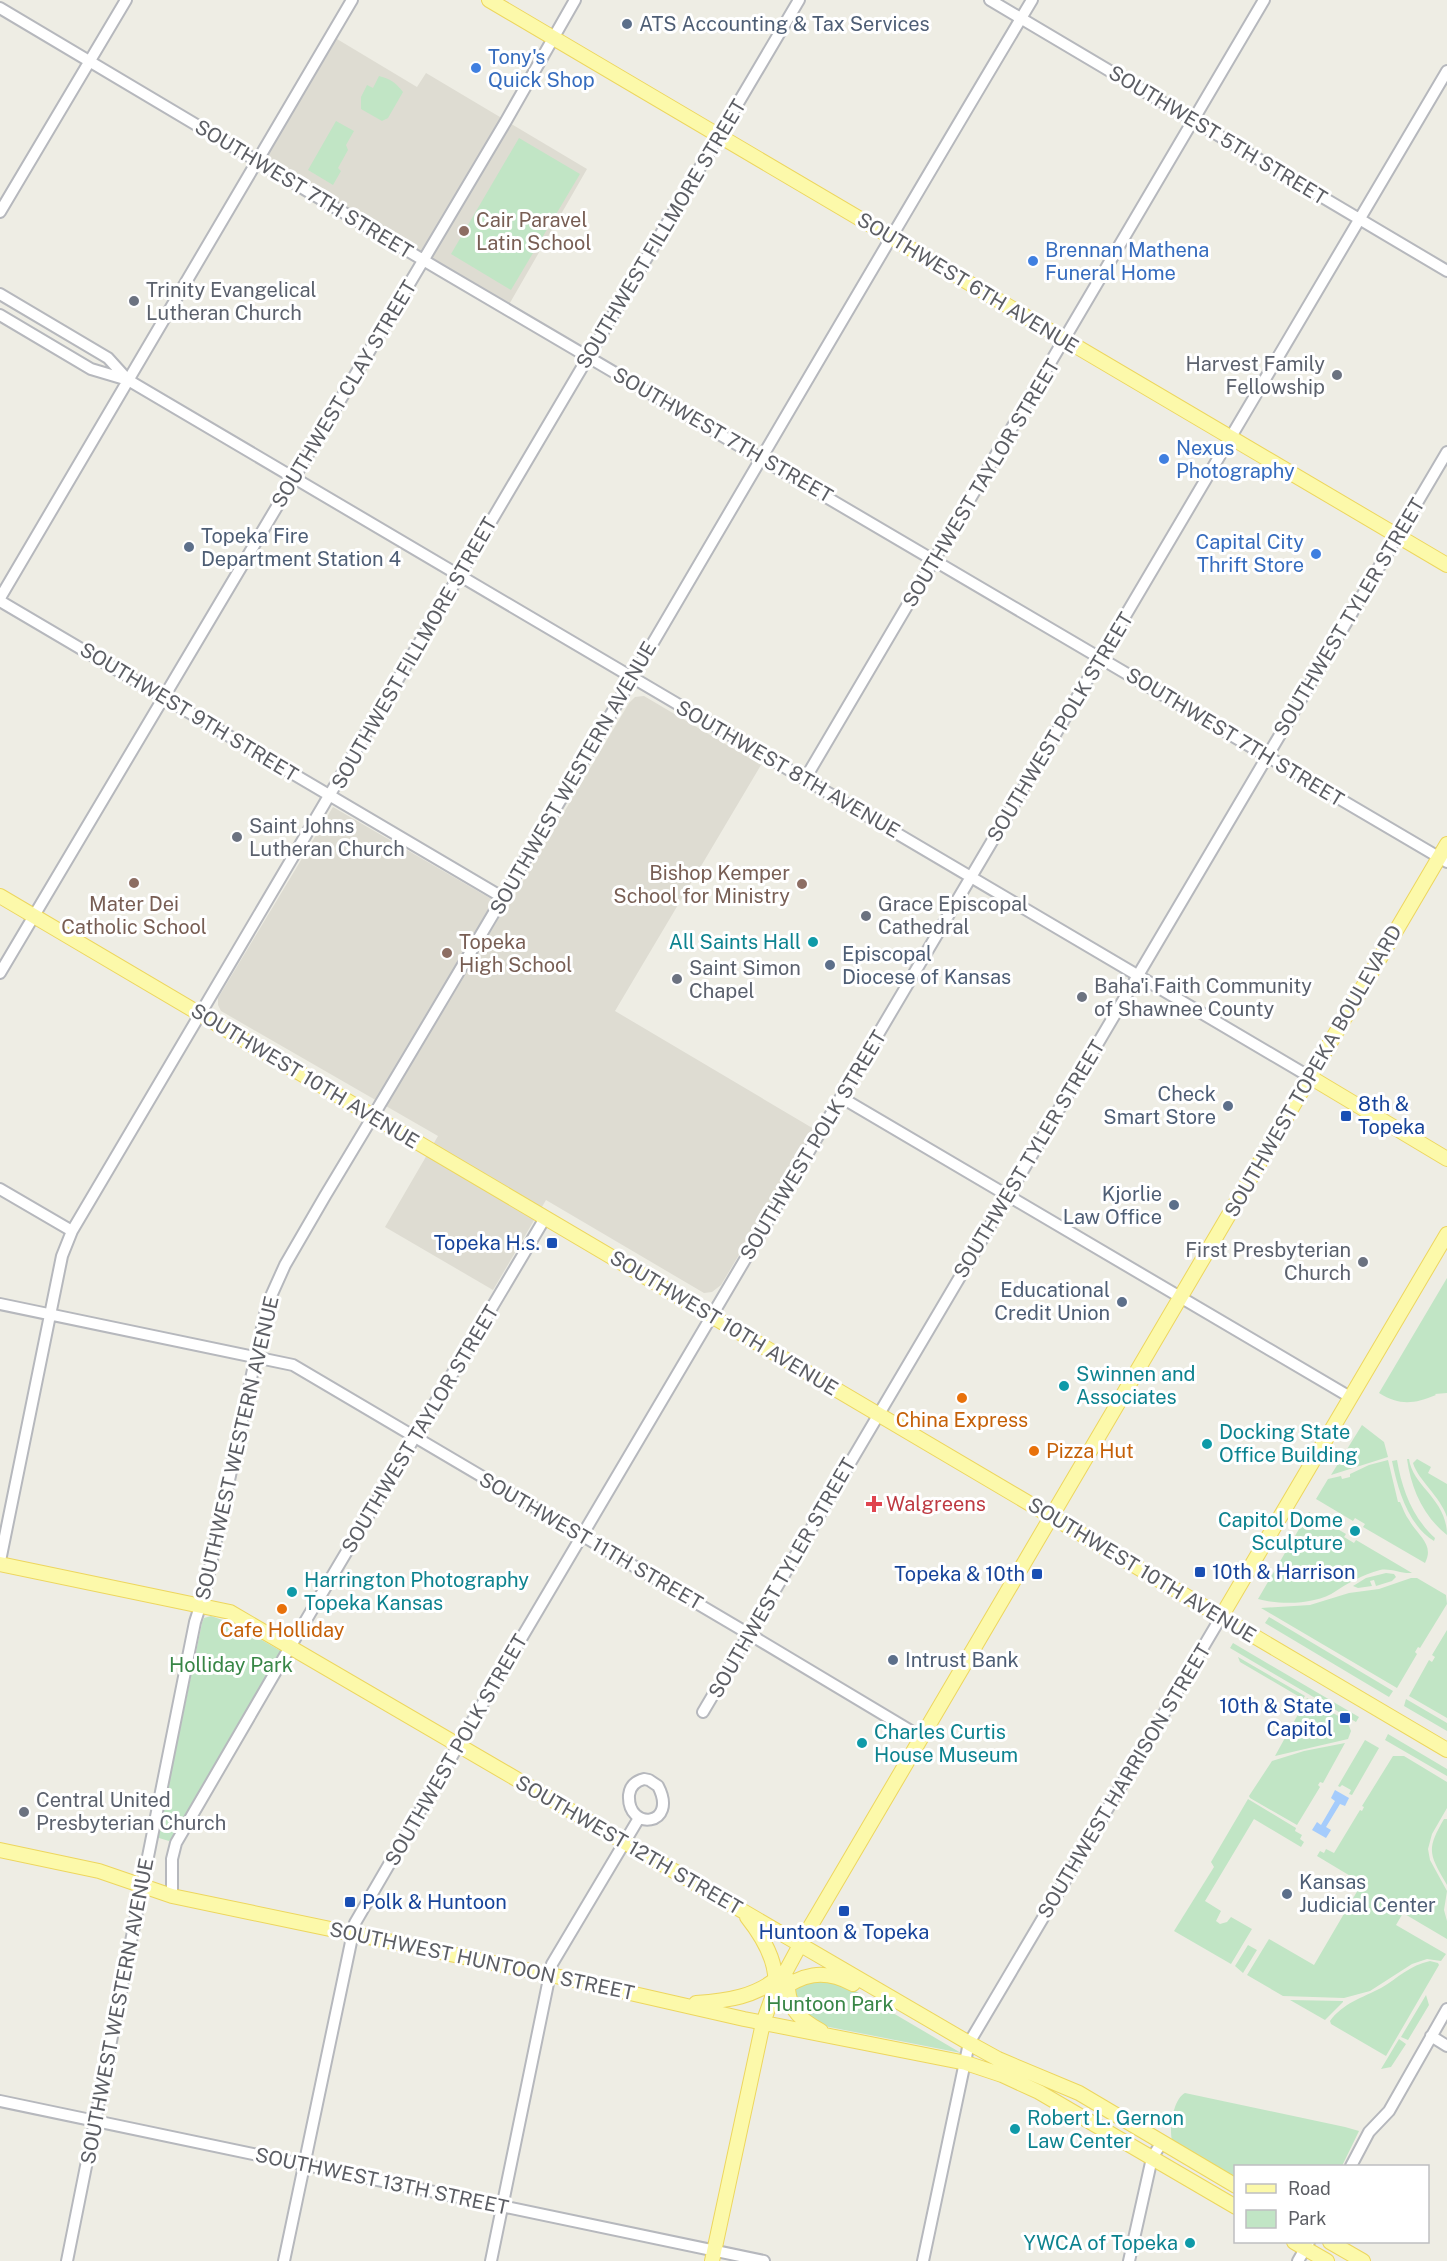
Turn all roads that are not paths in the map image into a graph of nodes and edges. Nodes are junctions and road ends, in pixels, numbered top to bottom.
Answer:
1 (126, 0) edge
2 (352, 0) edge
3 (489, 0) edge
4 (575, 0) edge
5 (799, 0) edge
6 (990, 0) edge
7 (1032, 0) edge
8 (1264, 0) edge
9 (0, 8) edge
10 (1021, 18) junction
11 (553, 38) junction
12 (89, 62) junction
13 (1447, 71) edge
14 (1193, 120) junction
15 (719, 136) junction
16 (258, 161) junction
17 (0, 212) edge
18 (1359, 219) junction
19 (890, 236) junction
20 (424, 260) junction
21 (1447, 270) edge
22 (0, 294) edge
23 (0, 315) edge
24 (1065, 340) junction
25 (588, 356) junction
26 (128, 380) junction
27 (1231, 438) junction
28 (1447, 452) edge
29 (762, 458) junction
30 (294, 478) junction
31 (1397, 536) junction
32 (935, 560) junction
33 (1447, 565) edge
34 (459, 575) junction
35 (0, 600) edge
36 (1101, 658) junction
37 (632, 677) junction
38 (164, 697) junction
39 (1268, 756) junction
40 (805, 779) junction
41 (330, 795) junction
42 (1447, 844) edge
43 (1443, 860) edge
44 (971, 877) junction
45 (0, 897) edge
46 (502, 897) junction
47 (33, 916) junction
48 (0, 973) edge
49 (1138, 975) junction
50 (200, 1014) junction
51 (1310, 1077) junction
52 (842, 1098) junction
53 (373, 1116) junction
54 (1447, 1159) edge
55 (0, 1190) edge
56 (1007, 1196) junction
57 (545, 1218) junction
58 (72, 1232) junction
59 (1447, 1234) edge
60 (1181, 1297) junction
61 (0, 1304) edge
62 (51, 1316) junction
63 (711, 1316) junction
64 (256, 1357) junction
65 (1350, 1397) junction
66 (878, 1414) junction
67 (414, 1437) junction
68 (1051, 1516) junction
69 (582, 1535) junction
70 (0, 1563) edge
71 (201, 1606) junction
72 (1221, 1617) junction
73 (749, 1634) junction
74 (290, 1647) junction
75 (703, 1712) dead end
76 (921, 1737) junction
77 (458, 1745) junction
78 (1447, 1750) edge
79 (639, 1818) dead end
80 (624, 1842) junction
81 (0, 1850) edge
82 (142, 1885) junction
83 (172, 1896) junction
84 (742, 1911) junction
85 (353, 1933) junction
86 (800, 1945) junction
87 (550, 1974) junction
88 (783, 1978) junction
89 (681, 2004) junction
90 (1447, 2009) edge
91 (763, 2023) junction
92 (1431, 2036) junction
93 (833, 2037) junction
94 (969, 2043) junction
95 (1447, 2046) edge
96 (966, 2064) junction
97 (0, 2102) edge
98 (95, 2121) junction
99 (1162, 2142) junction
100 (1152, 2158) junction
101 (304, 2165) junction
102 (1352, 2165) edge
103 (1234, 2185) edge
104 (502, 2206) junction
105 (1234, 2206) edge
106 (1333, 2243) edge
107 (1303, 2244) edge
108 (713, 2256) edge
109 (67, 2261) edge
110 (284, 2261) edge
111 (491, 2261) edge
112 (764, 2261) edge
113 (923, 2261) edge
114 (1129, 2261) edge
115 (1298, 2261) edge
116 (1327, 2261) edge
117 (1363, 2261) edge

1 - 12 street
2 - 16 street
3 - 11 main road, SOUTHWEST 6TH AVENUE
4 - 11 street, SOUTHWEST CLAY STREET
5 - 15 street, SOUTHWEST FILLMORE STREET
6 - 10 street, SOUTHWEST 5TH STREET
7 - 10 street, SOUTHWEST WESTERN AVENUE
8 - 14 street, SOUTHWEST TAYLOR STREET
9 - 12 street, SOUTHWEST 7TH STREET
10 - 14 street, SOUTHWEST 5TH STREET
10 - 19 street, SOUTHWEST WESTERN AVENUE
11 - 15 main road, SOUTHWEST 6TH AVENUE
11 - 20 street, SOUTHWEST CLAY STREET
12 - 16 street, SOUTHWEST 7TH STREET
12 - 17 street
13 - 18 street, SOUTHWEST POLK STREET
14 - 18 street, SOUTHWEST 5TH STREET
14 - 24 street, SOUTHWEST TAYLOR STREET
15 - 19 main road, SOUTHWEST 6TH AVENUE
15 - 25 street, SOUTHWEST FILLMORE STREET
16 - 20 street, SOUTHWEST 7TH STREET
16 - 26 street
18 - 21 street, SOUTHWEST 5TH STREET
18 - 27 street, SOUTHWEST POLK STREET
19 - 24 main road, SOUTHWEST 6TH AVENUE
19 - 29 street, SOUTHWEST WESTERN AVENUE
20 - 25 street, SOUTHWEST 7TH STREET
20 - 30 street, SOUTHWEST CLAY STREET
22 - 26 street, SOUTHWEST 8TH AVENUE
23 - 26 street, SOUTHWEST 8TH AVENUE
24 - 27 main road, SOUTHWEST 6TH AVENUE
24 - 32 street, SOUTHWEST TAYLOR STREET
25 - 29 street, SOUTHWEST 7TH STREET
25 - 34 street, SOUTHWEST FILLMORE STREET
26 - 30 street, SOUTHWEST 8TH AVENUE
26 - 35 street
27 - 31 main road, SOUTHWEST 6TH AVENUE
27 - 36 street, SOUTHWEST POLK STREET
28 - 31 street, SOUTHWEST TYLER STREET
29 - 32 street, SOUTHWEST 7TH STREET
29 - 37 street, SOUTHWEST WESTERN AVENUE
30 - 34 street, SOUTHWEST 8TH AVENUE
30 - 38 street, SOUTHWEST CLAY STREET
31 - 33 main road, SOUTHWEST 6TH AVENUE
31 - 39 street, SOUTHWEST TYLER STREET
32 - 36 street, SOUTHWEST 7TH STREET
32 - 40 street, SOUTHWEST TAYLOR STREET
34 - 37 street, SOUTHWEST 8TH AVENUE
34 - 41 street, SOUTHWEST FILLMORE STREET
35 - 38 street, SOUTHWEST 9TH STREET
36 - 39 street, SOUTHWEST 7TH STREET
36 - 44 street, SOUTHWEST POLK STREET
37 - 40 street, SOUTHWEST 8TH AVENUE
37 - 46 street, SOUTHWEST WESTERN AVENUE
38 - 41 street, SOUTHWEST 9TH STREET
38 - 47 street, SOUTHWEST CLAY STREET
39 - 43 street, SOUTHWEST 7TH STREET
39 - 49 street, SOUTHWEST TYLER STREET
40 - 44 street, SOUTHWEST 8TH AVENUE
41 - 46 street, SOUTHWEST 9TH STREET
41 - 50 street, SOUTHWEST FILLMORE STREET
42 - 43 main road, SOUTHWEST TOPEKA BOULEVARD
43 - 51 main road, SOUTHWEST TOPEKA BOULEVARD
44 - 49 street, SOUTHWEST 8TH AVENUE
44 - 52 street, SOUTHWEST POLK STREET
45 - 47 main road, SOUTHWEST 10TH AVENUE
46 - 53 street, SOUTHWEST WESTERN AVENUE
47 - 48 street, SOUTHWEST CLAY STREET
47 - 50 main road, SOUTHWEST 10TH AVENUE
49 - 51 street, SOUTHWEST 8TH AVENUE
49 - 56 street, SOUTHWEST TYLER STREET
50 - 53 main road, SOUTHWEST 10TH AVENUE
50 - 58 street, SOUTHWEST FILLMORE STREET
51 - 54 main road, SOUTHWEST 8TH AVENUE
51 - 60 main road, SOUTHWEST TOPEKA BOULEVARD
52 - 56 street
52 - 63 street, SOUTHWEST POLK STREET
53 - 57 main road, SOUTHWEST 10TH AVENUE
53 - 64 street, SOUTHWEST WESTERN AVENUE
55 - 58 street
56 - 60 street
56 - 66 street, SOUTHWEST TYLER STREET
57 - 63 main road, SOUTHWEST 10TH AVENUE
57 - 67 street, SOUTHWEST TAYLOR STREET
58 - 62 street, SOUTHWEST FILLMORE STREET
59 - 65 main road, SOUTHWEST HARRISON STREET
60 - 65 street
60 - 68 main road, SOUTHWEST TOPEKA BOULEVARD
61 - 62 street, SOUTHWEST 11TH STREET
62 - 64 street, SOUTHWEST 11TH STREET
62 - 70 street, SOUTHWEST FILLMORE STREET
63 - 66 main road, SOUTHWEST 10TH AVENUE
63 - 69 street, SOUTHWEST POLK STREET
64 - 67 street, SOUTHWEST 11TH STREET
64 - 71 street, SOUTHWEST WESTERN AVENUE
65 - 72 main road, SOUTHWEST HARRISON STREET
66 - 68 main road, SOUTHWEST 10TH AVENUE
66 - 73 street, SOUTHWEST TYLER STREET
67 - 69 street, SOUTHWEST 11TH STREET
67 - 74 street, SOUTHWEST TAYLOR STREET
68 - 72 main road, SOUTHWEST 10TH AVENUE
68 - 76 main road, SOUTHWEST TOPEKA BOULEVARD
69 - 73 street, SOUTHWEST 11TH STREET
69 - 77 street, SOUTHWEST POLK STREET
70 - 71 main road, SOUTHWEST 12TH STREET
71 - 74 main road, SOUTHWEST 12TH STREET
71 - 82 street, SOUTHWEST WESTERN AVENUE
72 - 78 main road, SOUTHWEST 10TH AVENUE
72 - 94 street, SOUTHWEST HARRISON STREET
73 - 75 street, SOUTHWEST TYLER STREET
73 - 76 street, SOUTHWEST 11TH STREET
74 - 77 main road, SOUTHWEST 12TH STREET
74 - 83 street, SOUTHWEST TAYLOR STREET
76 - 86 main road, SOUTHWEST TOPEKA BOULEVARD
77 - 80 main road, SOUTHWEST 12TH STREET
77 - 85 street, SOUTHWEST POLK STREET
79 - 80 street
80 - 84 main road, SOUTHWEST 12TH STREET
80 - 87 street
81 - 82 main road, SOUTHWEST HUNTOON STREET
82 - 83 main road, SOUTHWEST HUNTOON STREET
82 - 98 street, SOUTHWEST WESTERN AVENUE
83 - 85 main road, SOUTHWEST HUNTOON STREET
84 - 86 main road, SOUTHWEST 12TH STREET
84 - 88 main road
85 - 87 main road, SOUTHWEST HUNTOON STREET
85 - 101 street, SOUTHWEST POLK STREET
86 - 88 main road, SOUTHWEST TOPEKA BOULEVARD
86 - 94 main road, SOUTHWEST 12TH STREET
87 - 89 main road, SOUTHWEST HUNTOON STREET
87 - 104 street
88 - 89 main road
88 - 91 main road
88 - 93 main road
88 - 94 main road
89 - 91 main road, SOUTHWEST HUNTOON STREET
90 - 92 street
91 - 93 main road, SOUTHWEST HUNTOON STREET
91 - 108 main road
92 - 95 street
92 - 102 street
93 - 96 main road, SOUTHWEST HUNTOON STREET
94 - 96 street, SOUTHWEST HARRISON STREET
94 - 99 main road, SOUTHWEST 12TH STREET
96 - 100 main road
96 - 113 street, SOUTHWEST HARRISON STREET
97 - 98 street, SOUTHWEST 13TH STREET
98 - 101 street, SOUTHWEST 13TH STREET
98 - 109 street, SOUTHWEST WESTERN AVENUE
99 - 100 street
99 - 103 main road, SOUTHWEST 12TH STREET
100 - 105 main road
100 - 114 street
101 - 104 street, SOUTHWEST 13TH STREET
101 - 110 street, SOUTHWEST POLK STREET
104 - 108 street, SOUTHWEST 13TH STREET
104 - 111 street
106 - 117 main road
107 - 115 street
107 - 116 main road
108 - 112 street, SOUTHWEST 13TH STREET

